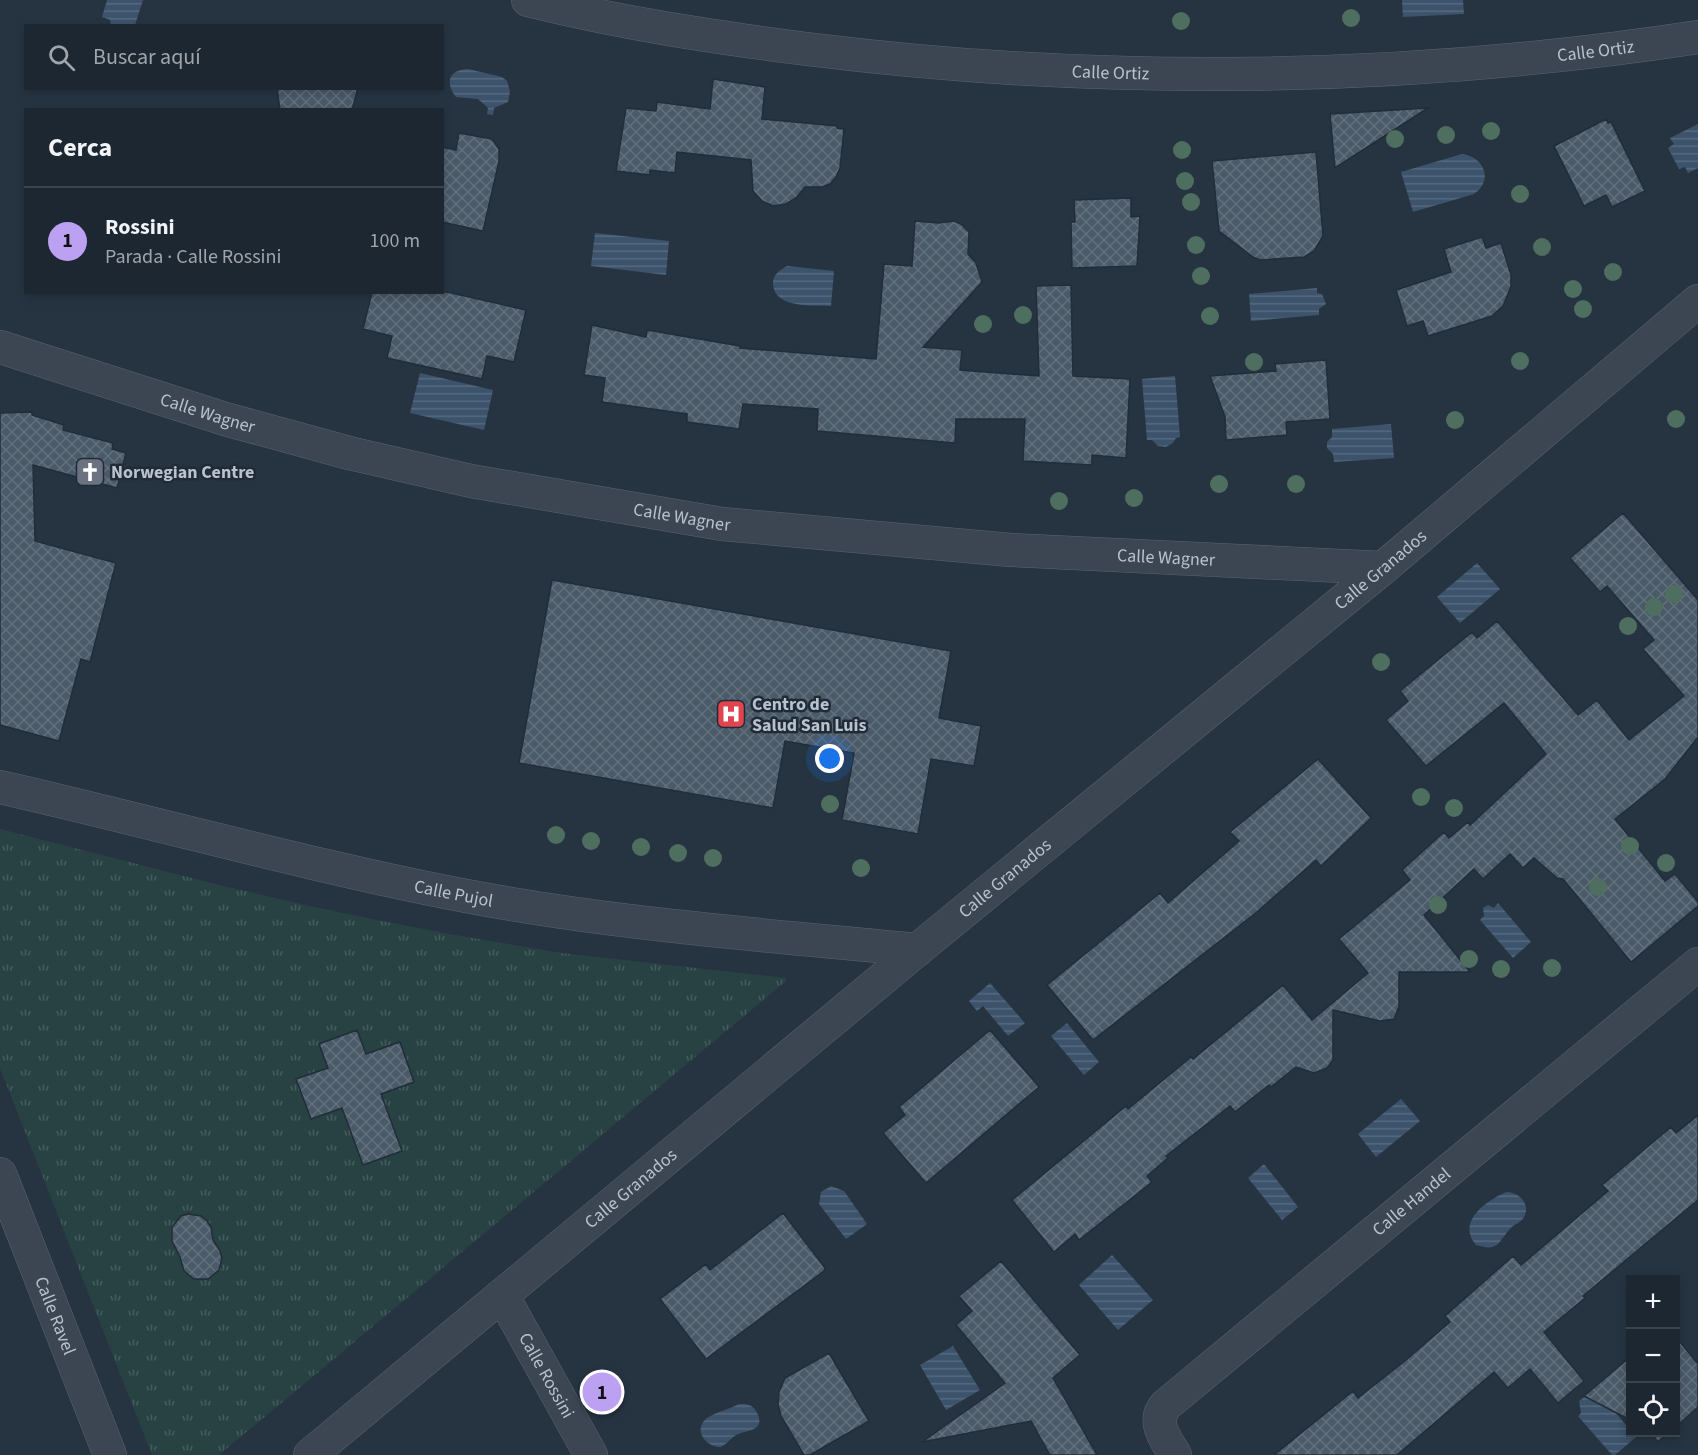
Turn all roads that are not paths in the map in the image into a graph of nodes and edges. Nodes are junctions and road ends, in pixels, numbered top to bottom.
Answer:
1 (528, 0) edge
2 (1698, 37) edge
3 (1698, 300) edge
4 (0, 347) edge
5 (1383, 568) junction
6 (0, 787) edge
7 (916, 950) junction
8 (1698, 964) edge
9 (0, 1174) edge
10 (502, 1295) junction
11 (110, 1455) edge
12 (310, 1455) edge
13 (591, 1455) edge
14 (1175, 1455) edge

1 - 2 street, Calle Ortiz
3 - 5 street, Calle Granados
4 - 5 street, Calle Wagner
5 - 7 street, Calle Granados
6 - 7 street, Calle Pujol
7 - 10 street, Calle Granados
8 - 14 street, Calle Handel
9 - 11 street, Calle Ravel
10 - 12 street, Calle Granados
10 - 13 street, Calle Rossini

